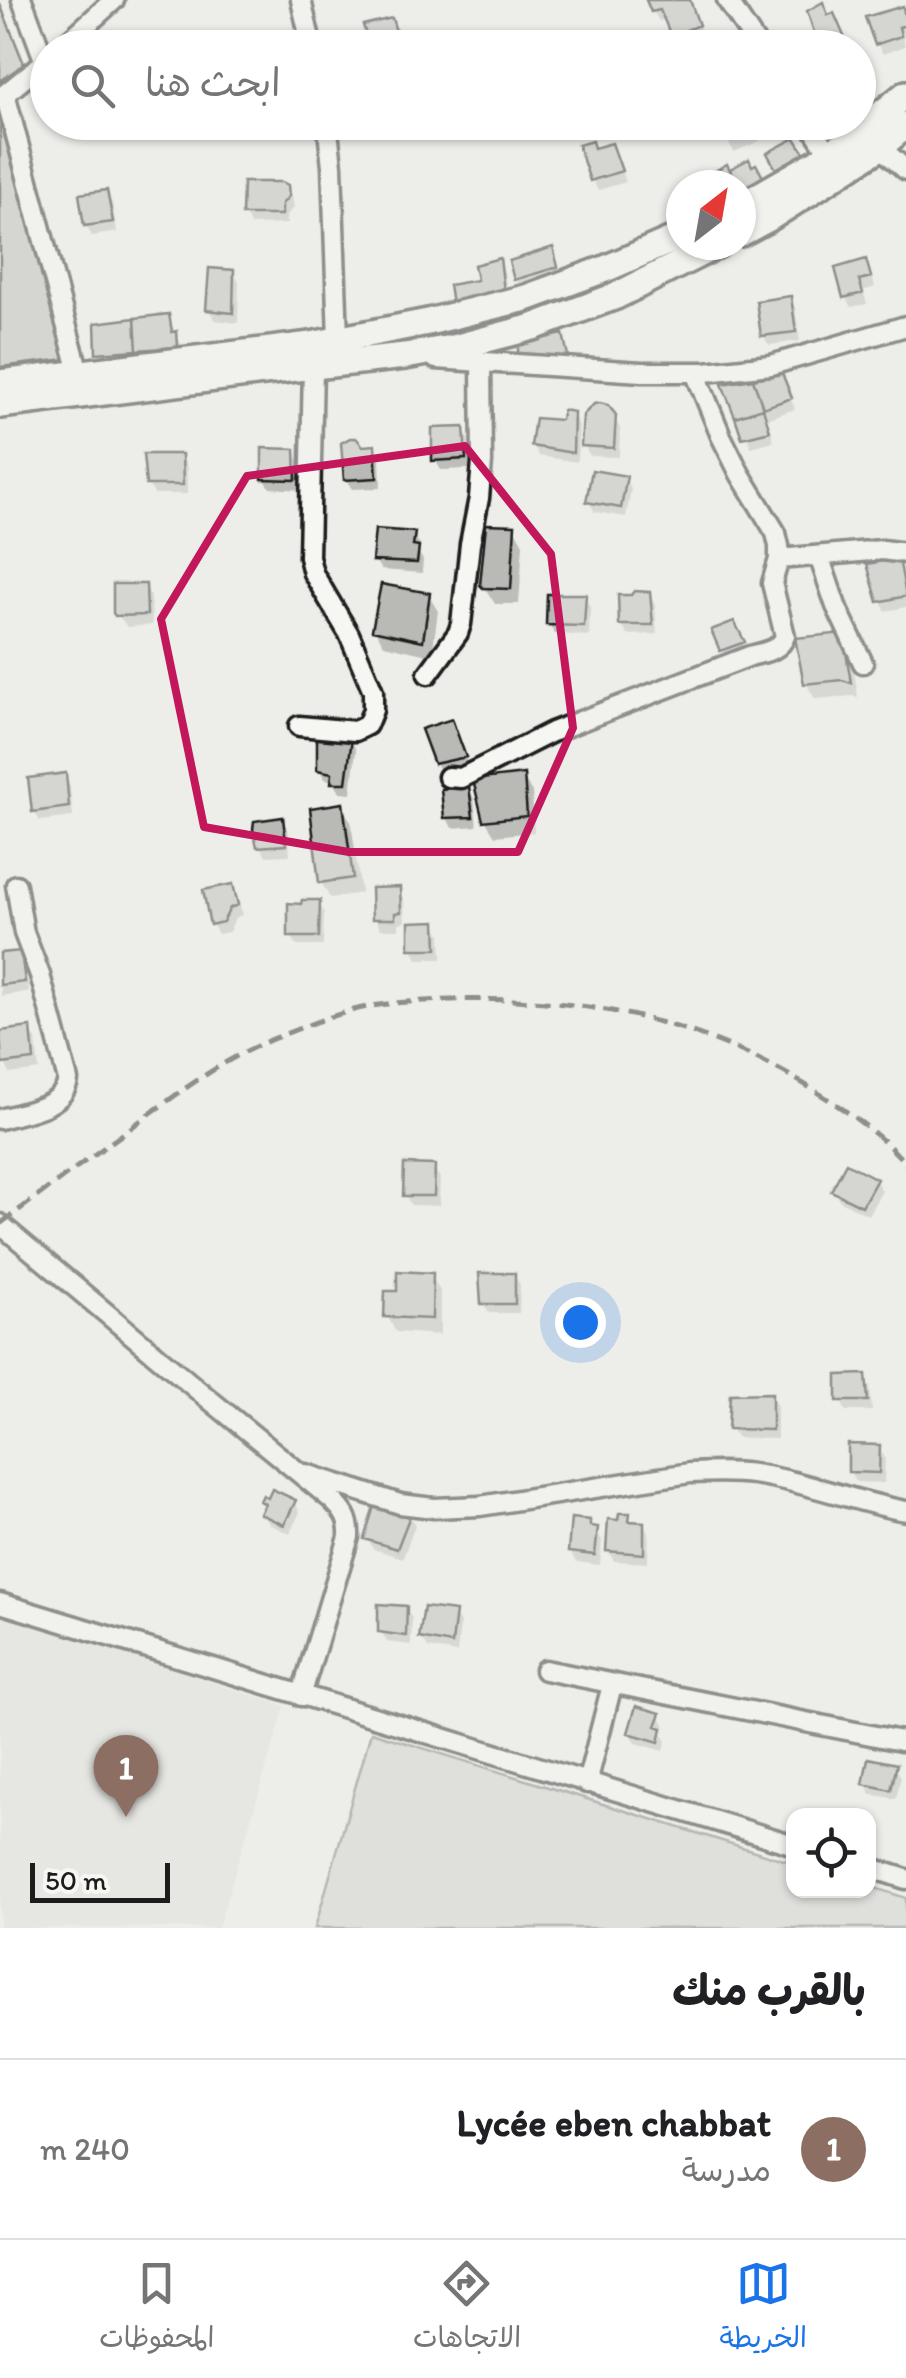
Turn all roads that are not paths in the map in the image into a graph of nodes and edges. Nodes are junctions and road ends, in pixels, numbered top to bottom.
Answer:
1 (22, 0) edge
2 (114, 0) edge
3 (301, 0) edge
4 (727, 0) edge
5 (34, 30) edge
6 (81, 30) edge
7 (308, 30) edge
8 (746, 30) edge
9 (30, 74) edge
10 (906, 94) edge
11 (906, 125) edge
12 (876, 133) edge
13 (876, 136) edge
14 (329, 140) edge
15 (820, 140) edge
16 (865, 140) edge
17 (869, 140) edge
18 (876, 140) edge
19 (830, 154) junction
20 (906, 170) edge
21 (756, 197) edge
22 (756, 224) edge
23 (666, 243) edge
24 (688, 260) edge
25 (906, 326) edge
26 (338, 340) junction
27 (405, 356) junction
28 (481, 362) junction
29 (312, 366) junction
30 (696, 372) junction
31 (0, 383) edge
32 (82, 384) junction
33 (0, 406) edge
34 (906, 553) edge
35 (820, 556) junction
36 (778, 560) junction
37 (863, 663) dead end
38 (428, 674) dead end
39 (299, 726) dead end
40 (448, 776) dead end
41 (16, 884) dead end
42 (0, 1119) edge
43 (0, 1224) edge
44 (296, 1471) junction
45 (906, 1511) edge
46 (0, 1603) edge
47 (544, 1670) dead end
48 (612, 1684) junction
49 (301, 1696) junction
50 (906, 1742) edge
51 (586, 1783) junction
52 (786, 1843) edge
53 (876, 1870) edge
54 (906, 1879) edge

1 - 5 street
2 - 6 street
3 - 7 street
4 - 8 street
9 - 32 street
10 - 12 main road
11 - 13 main road
14 - 26 street
15 - 19 street
16 - 19 main road
17 - 22 main road
18 - 20 street
19 - 21 main road
23 - 26 main road
24 - 27 main road
25 - 30 street
26 - 32 main road
27 - 28 street
27 - 29 main road
28 - 30 street
28 - 38 street
29 - 32 main road
29 - 39 street
30 - 36 street
31 - 32 main road
32 - 33 main road
34 - 35 street
35 - 36 street
35 - 37 street
36 - 40 street
41 - 42 street
43 - 44 street
44 - 45 street
44 - 49 street
46 - 49 street
47 - 48 street
48 - 50 street
48 - 51 street
49 - 51 street
51 - 52 street
53 - 54 street

